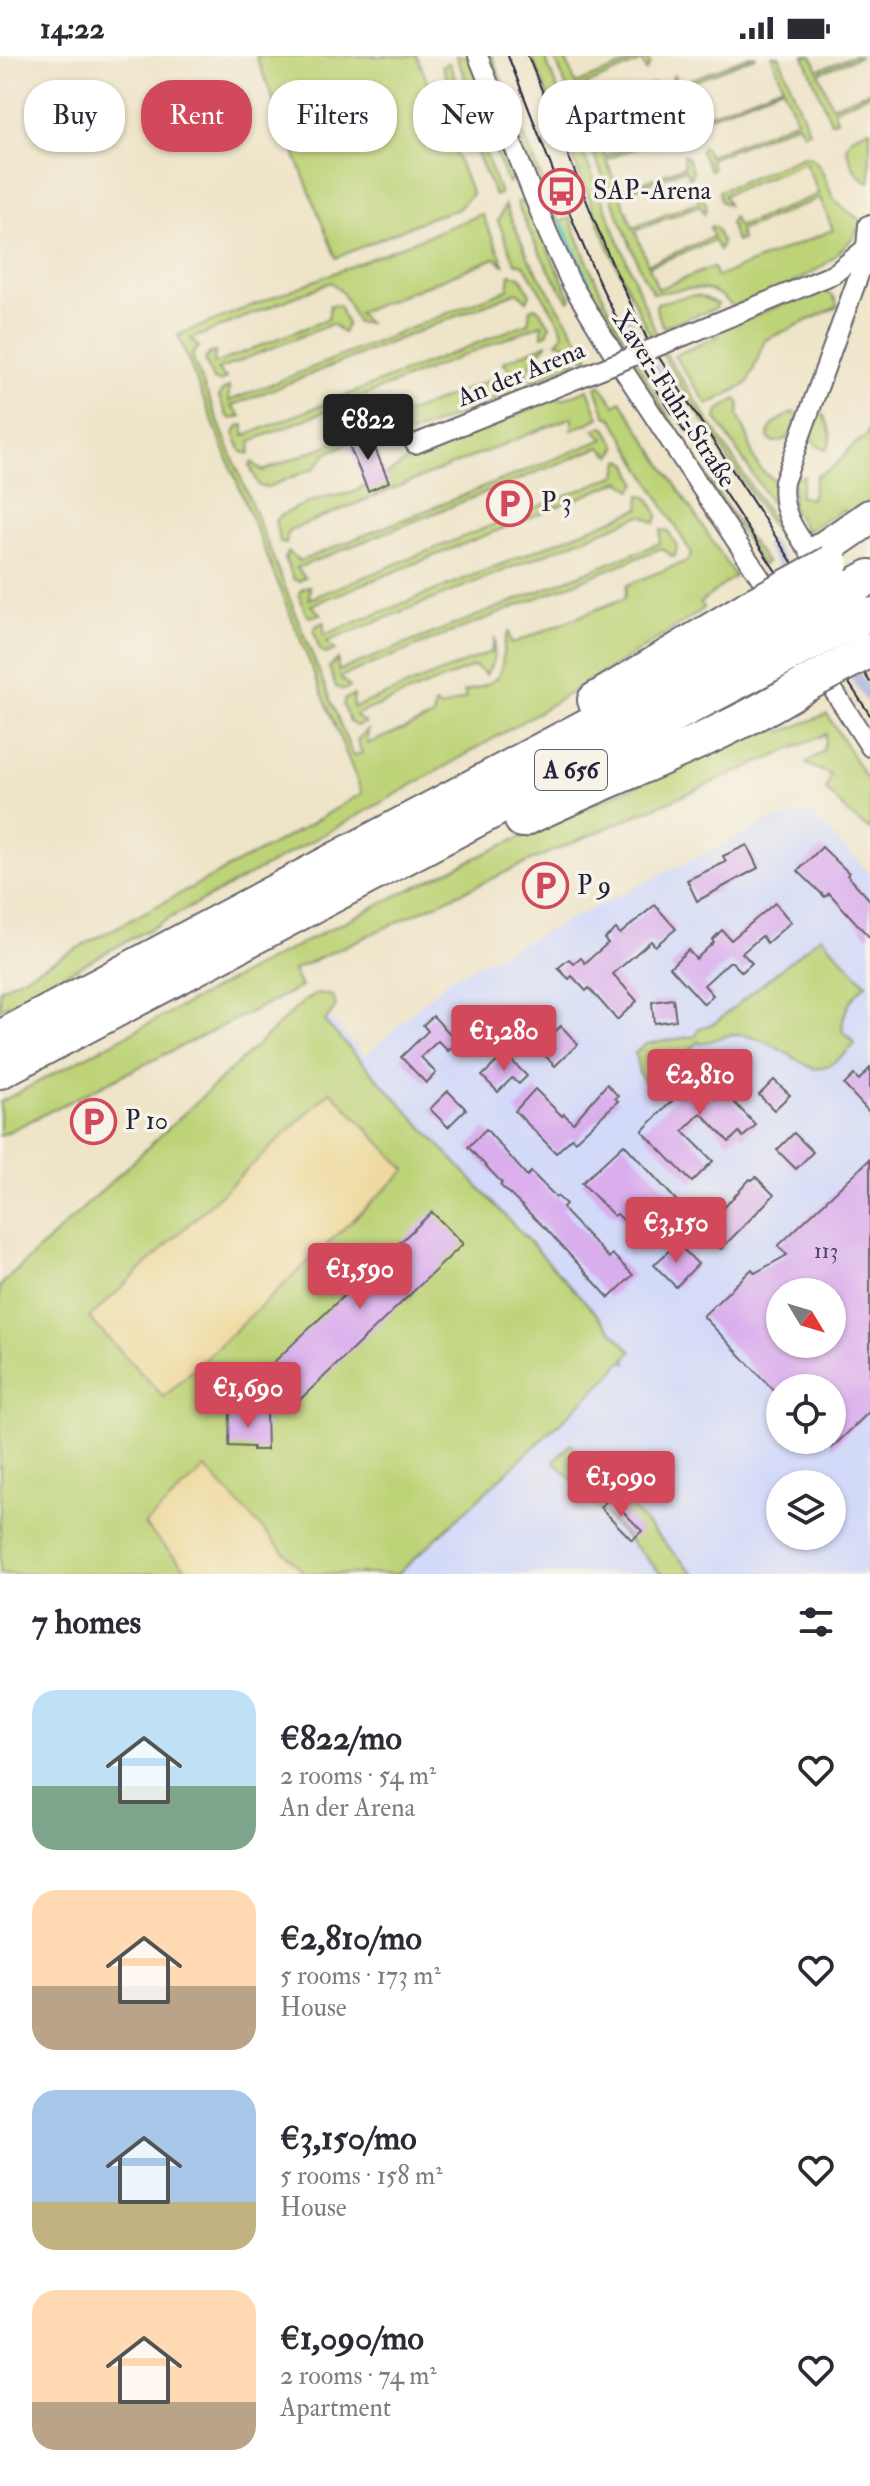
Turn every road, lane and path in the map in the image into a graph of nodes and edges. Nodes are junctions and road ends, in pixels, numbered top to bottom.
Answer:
1 (478, 56) edge
2 (869, 234) edge
3 (823, 277) junction
4 (847, 306) junction
5 (415, 444) dead end
6 (870, 517) edge
7 (870, 543) edge
8 (854, 593) edge
9 (761, 623) junction
10 (870, 650) edge
11 (870, 673) edge
12 (807, 692) junction
13 (870, 747) edge
14 (432, 810) junction
15 (358, 883) junction
16 (0, 1038) edge
17 (0, 1071) edge

1 - 13 street, Xaver-Fuhr-Straße
2 - 3 street, An der Arena
2 - 4 street, An der Arena
3 - 4 street
3 - 5 street, An der Arena, bridge
4 - 8 street, An der Arena
6 - 8 highway
7 - 8 highway
8 - 9 highway, A 656, bridge
8 - 9 highway
9 - 14 highway, A 656
9 - 14 highway
9 - 15 highway, A 656
10 - 12 highway, bridge
11 - 12 highway
12 - 15 highway
14 - 16 highway, A 656
15 - 17 highway, A 656

